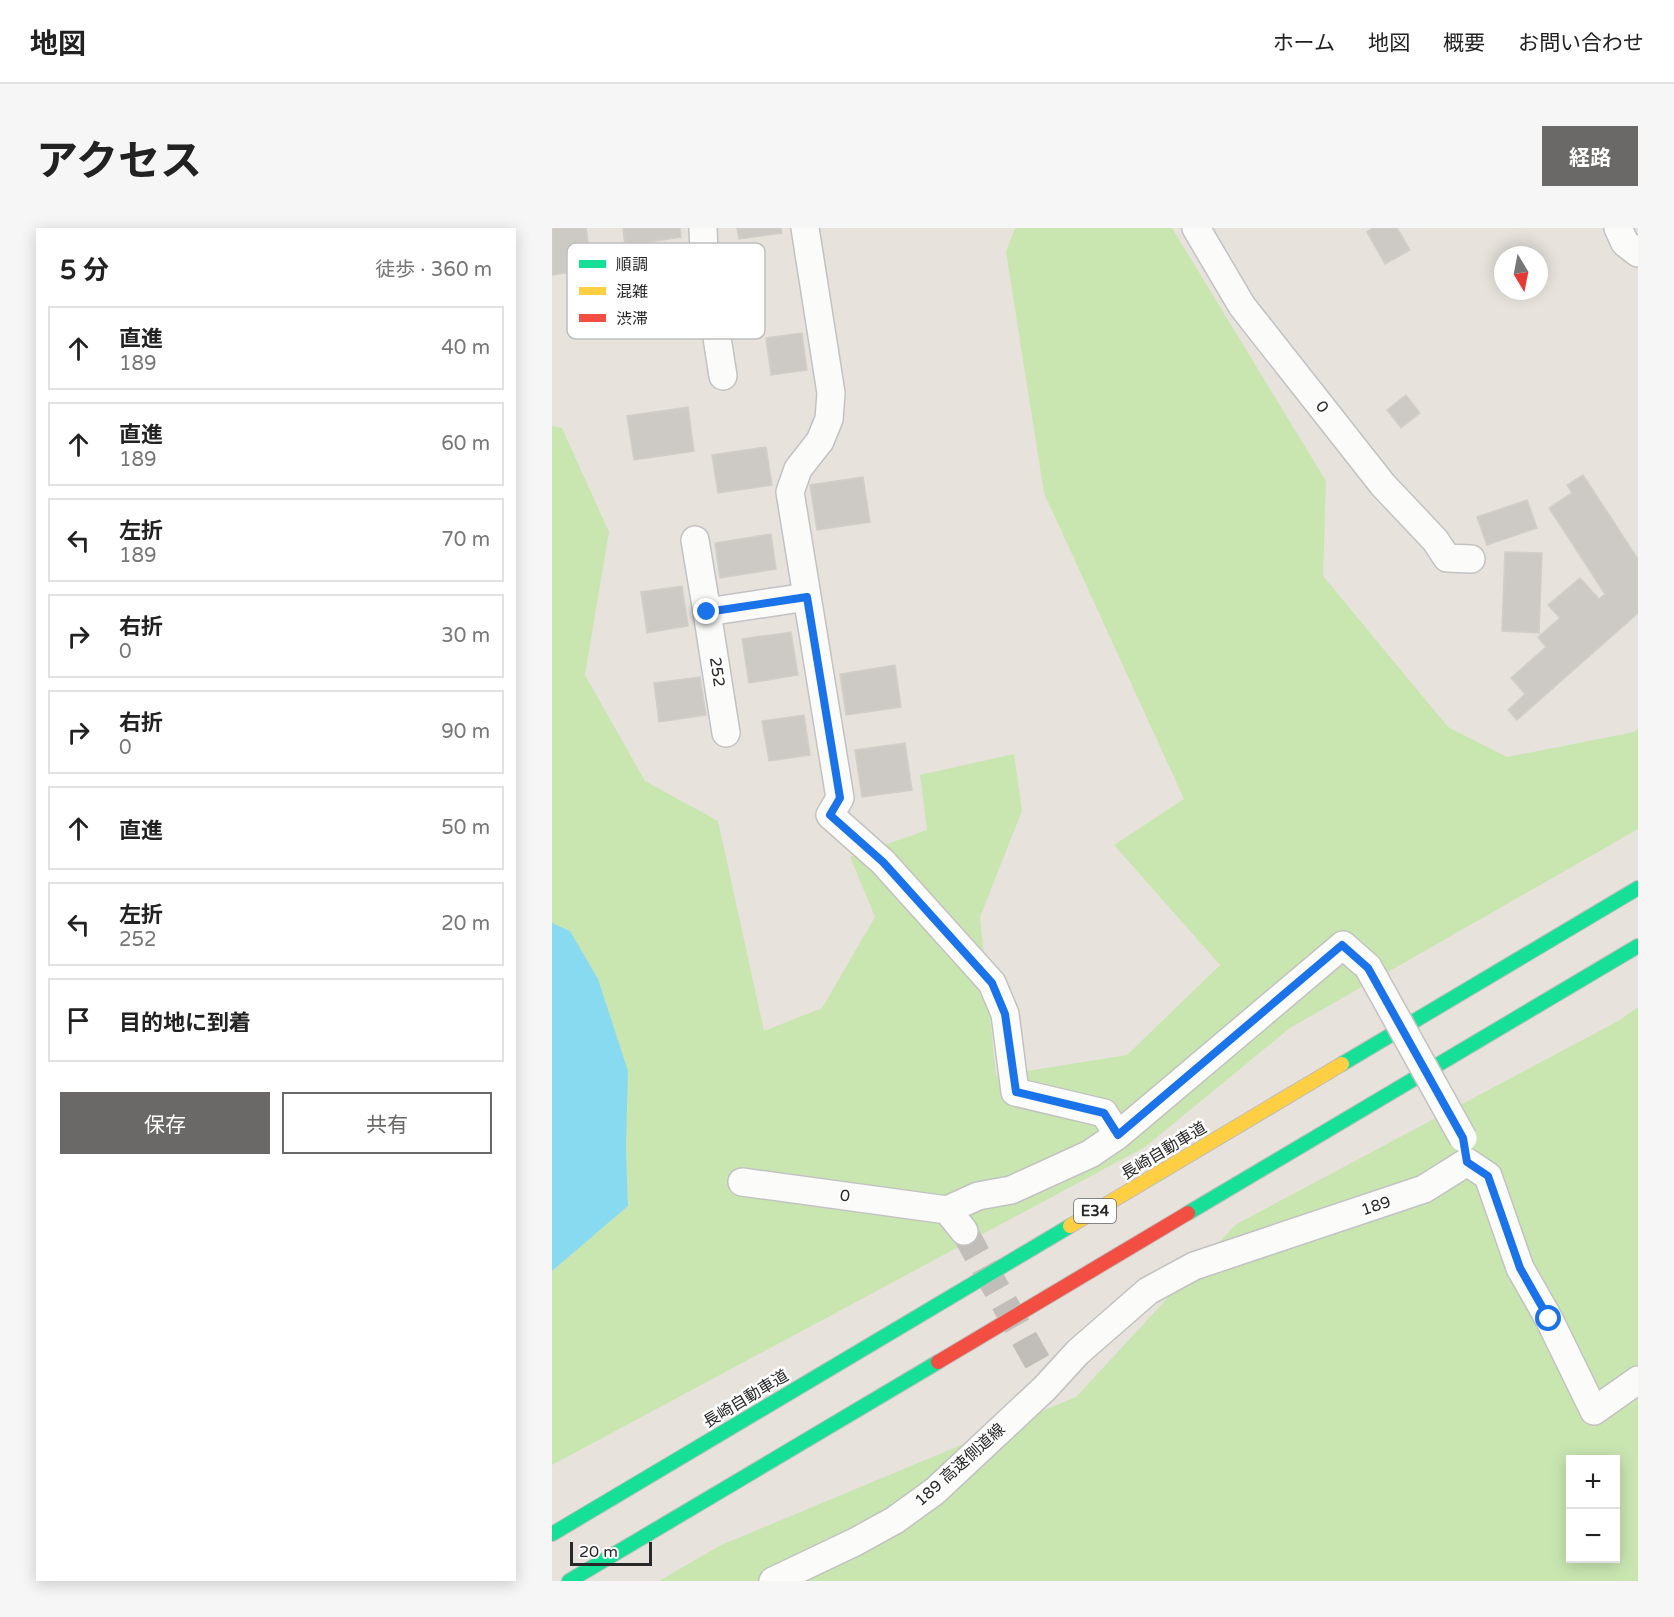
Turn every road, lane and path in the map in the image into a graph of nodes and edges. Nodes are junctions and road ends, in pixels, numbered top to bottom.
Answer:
1 (703, 228) edge
2 (804, 228) edge
3 (1196, 228) edge
4 (1618, 228) edge
5 (704, 243) edge
6 (1638, 253) edge
7 (717, 339) edge
8 (723, 376) dead end
9 (695, 540) dead end
10 (1471, 559) dead end
11 (807, 597) junction
12 (707, 612) junction
13 (726, 733) dead end
14 (1638, 888) edge
15 (1638, 946) edge
16 (1118, 1135) junction
17 (1465, 1150) junction
18 (742, 1182) dead end
19 (947, 1210) junction
20 (964, 1231) tunnel mouth
21 (1041, 1375) joint
22 (1638, 1380) edge
23 (552, 1534) edge
24 (569, 1581) edge
25 (773, 1581) edge

1 - 5 street
2 - 11 street
3 - 10 street, 0
4 - 6 street
7 - 8 street
9 - 12 street, 252
11 - 12 street
11 - 16 street
12 - 13 street, 252
14 - 23 highway, 長崎自動車道 / E34
15 - 24 highway
16 - 17 street, bridge
16 - 19 street
17 - 21 street, 189
17 - 22 street
18 - 19 street, 0
19 - 20 street
21 - 25 street, 189 高速側道線

